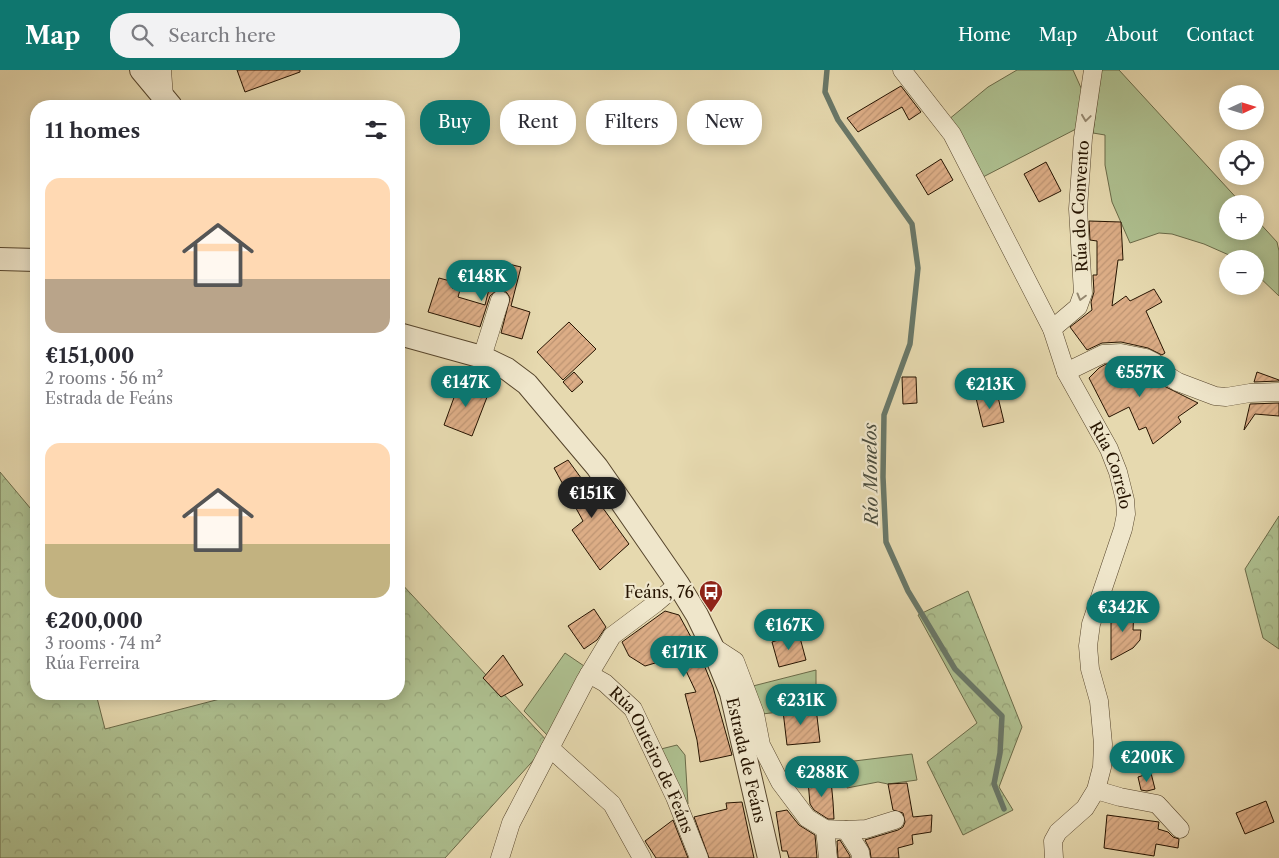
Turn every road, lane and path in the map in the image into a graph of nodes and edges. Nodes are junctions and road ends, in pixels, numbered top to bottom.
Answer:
1 (141, 70) edge
2 (162, 70) edge
3 (902, 70) edge
4 (1093, 70) edge
5 (166, 100) edge
6 (168, 100) edge
7 (0, 259) edge
8 (30, 260) edge
9 (500, 300) dead end
10 (1052, 329) junction
11 (405, 336) edge
12 (482, 357) junction
13 (1066, 372) junction
14 (1279, 392) edge
15 (678, 584) junction
16 (712, 646) junction
17 (589, 674) junction
18 (550, 748) junction
19 (1096, 790) junction
20 (895, 820) dead end
21 (825, 829) junction
22 (846, 830) junction
23 (1180, 830) dead end
24 (500, 858) edge
25 (642, 858) edge
26 (699, 858) edge
27 (769, 858) edge
28 (828, 858) edge
29 (861, 858) edge
30 (1054, 858) edge

1 - 5 street
2 - 6 street
3 - 10 street, Rúa Correlo
4 -> 10 street, Rúa do Convento
7 - 8 street
9 - 12 street
10 - 13 street, Rúa Correlo
11 - 12 street, Estrada de Feáns
12 - 15 street, Estrada de Feáns
13 - 14 street
13 - 19 street, Rúa Correlo
15 - 16 street, Estrada de Feáns
15 - 17 street, Rúa Outeiro de Feáns
16 - 21 street
16 - 27 street, Estrada de Feáns
17 - 18 street, Rúa Outeiro de Feáns
17 - 26 street, Rúa Outeiro de Feáns
18 - 24 street, Rúa Outeiro de Feáns
18 - 25 street
19 - 23 street
19 - 30 street, Rúa Correlo
20 - 22 street
21 - 22 street
21 - 28 street
22 - 29 street

